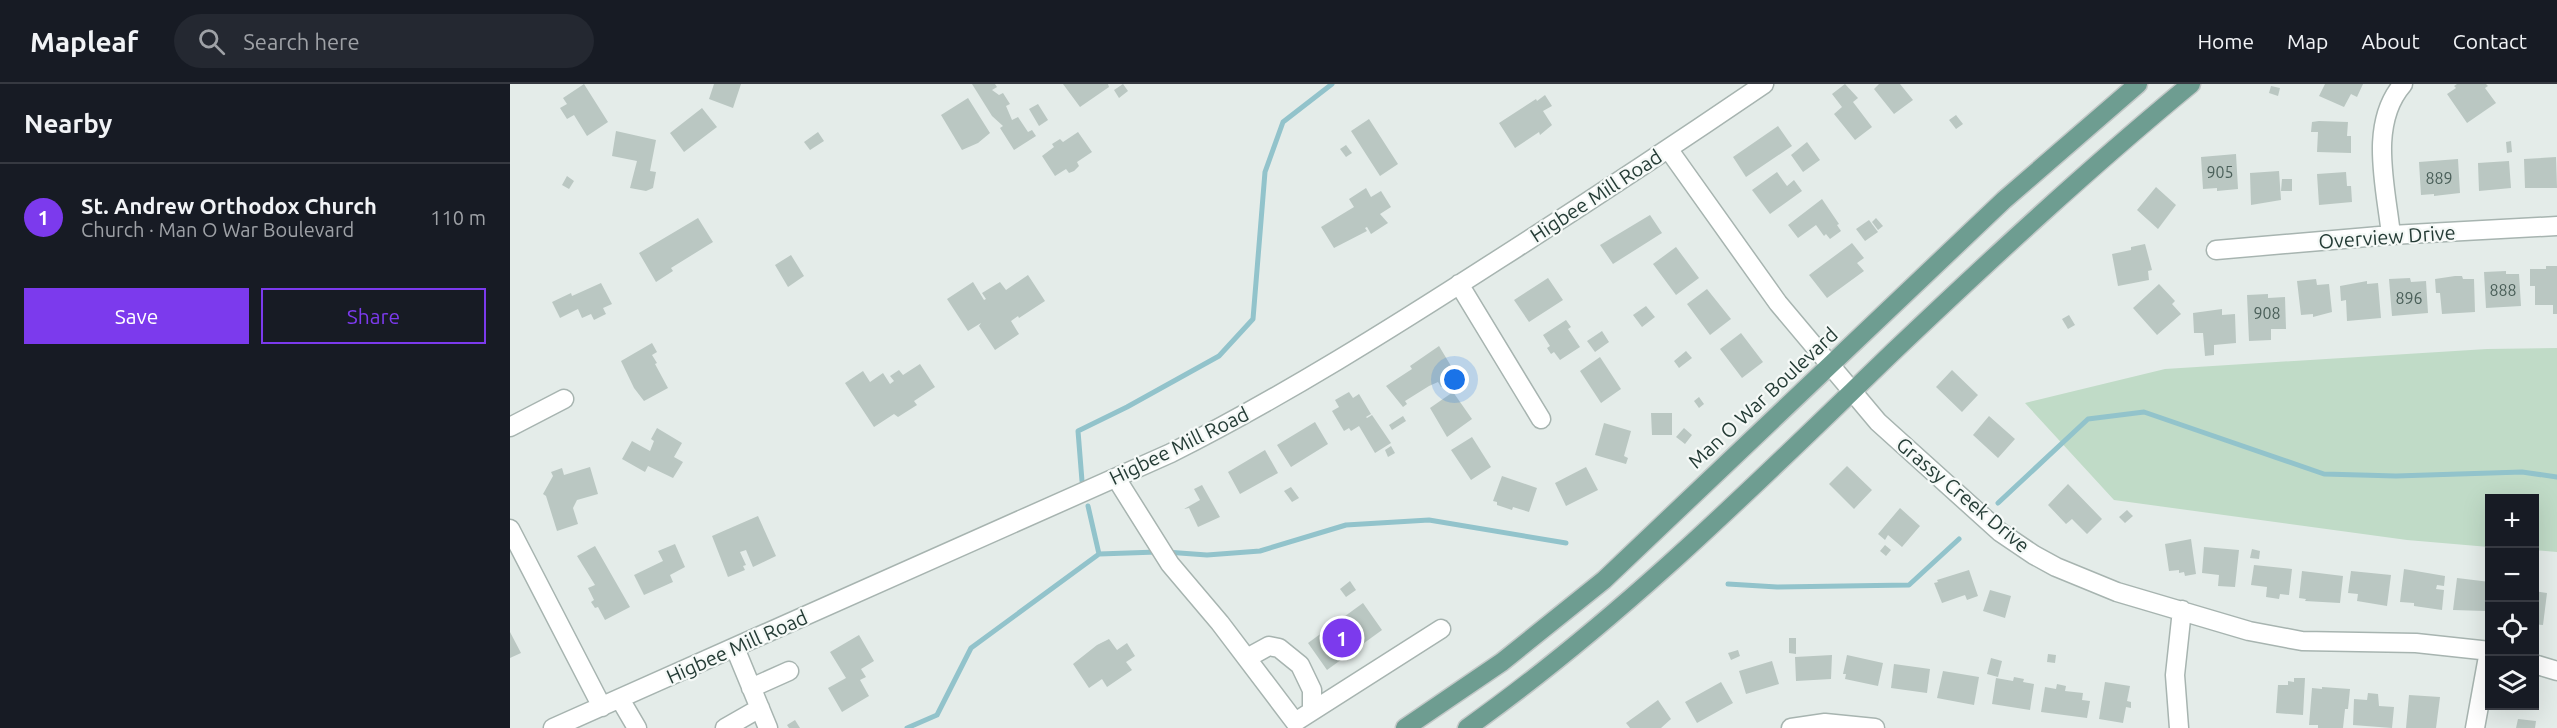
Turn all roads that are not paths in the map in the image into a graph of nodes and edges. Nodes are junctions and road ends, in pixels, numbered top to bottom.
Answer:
1 (1764, 84) edge
2 (2138, 84) edge
3 (2191, 84) edge
4 (2403, 84) edge
5 (1669, 150) junction
6 (2557, 226) edge
7 (2391, 235) junction
8 (2217, 250) dead end
9 (1459, 284) junction
10 (1830, 366) junction
11 (1853, 392) junction
12 (564, 399) dead end
13 (1541, 419) dead end
14 (510, 426) edge
15 (1116, 478) junction
16 (510, 529) edge
17 (2182, 610) junction
18 (1441, 629) dead end
19 (735, 648) junction
20 (2485, 651) edge
21 (2488, 656) edge
22 (1247, 658) junction
23 (2539, 665) edge
24 (789, 671) dead end
25 (2557, 671) edge
26 (751, 688) junction
27 (620, 699) junction
28 (602, 707) junction
29 (760, 708) junction
30 (1312, 711) junction
31 (629, 726) edge
32 (553, 728) edge
33 (725, 728) edge
34 (768, 728) edge
35 (1405, 728) edge
36 (1467, 728) edge
37 (1791, 728) edge
38 (1875, 728) edge
39 (2179, 728) edge
40 (2475, 728) edge

1 - 5 street, Higbee Mill Road
2 - 10 main road, Man O War Boulevard
3 - 11 main road
4 - 7 street
5 - 9 street, Higbee Mill Road
5 - 10 street, Grassy Creek Drive
6 - 7 street, Overview Drive
7 - 8 street, Overview Drive
9 - 13 street
9 - 15 street, Higbee Mill Road
10 - 11 street, Grassy Creek Drive
10 - 35 main road, Man O War Boulevard
11 - 17 street, Grassy Creek Drive
11 - 36 main road
12 - 14 street
15 - 19 street, Higbee Mill Road
15 - 22 street
16 - 28 street
17 - 20 street, Grassy Creek Drive
17 - 39 street
18 - 30 street
19 - 26 street
19 - 27 street, Higbee Mill Road
21 - 40 street
22 - 30 street
22 - 30 street
23 - 25 street
24 - 26 street
26 - 29 street
27 - 28 street, Higbee Mill Road
27 - 31 street
28 - 32 street, Higbee Mill Road
29 - 33 street
29 - 34 street
37 - 38 street

